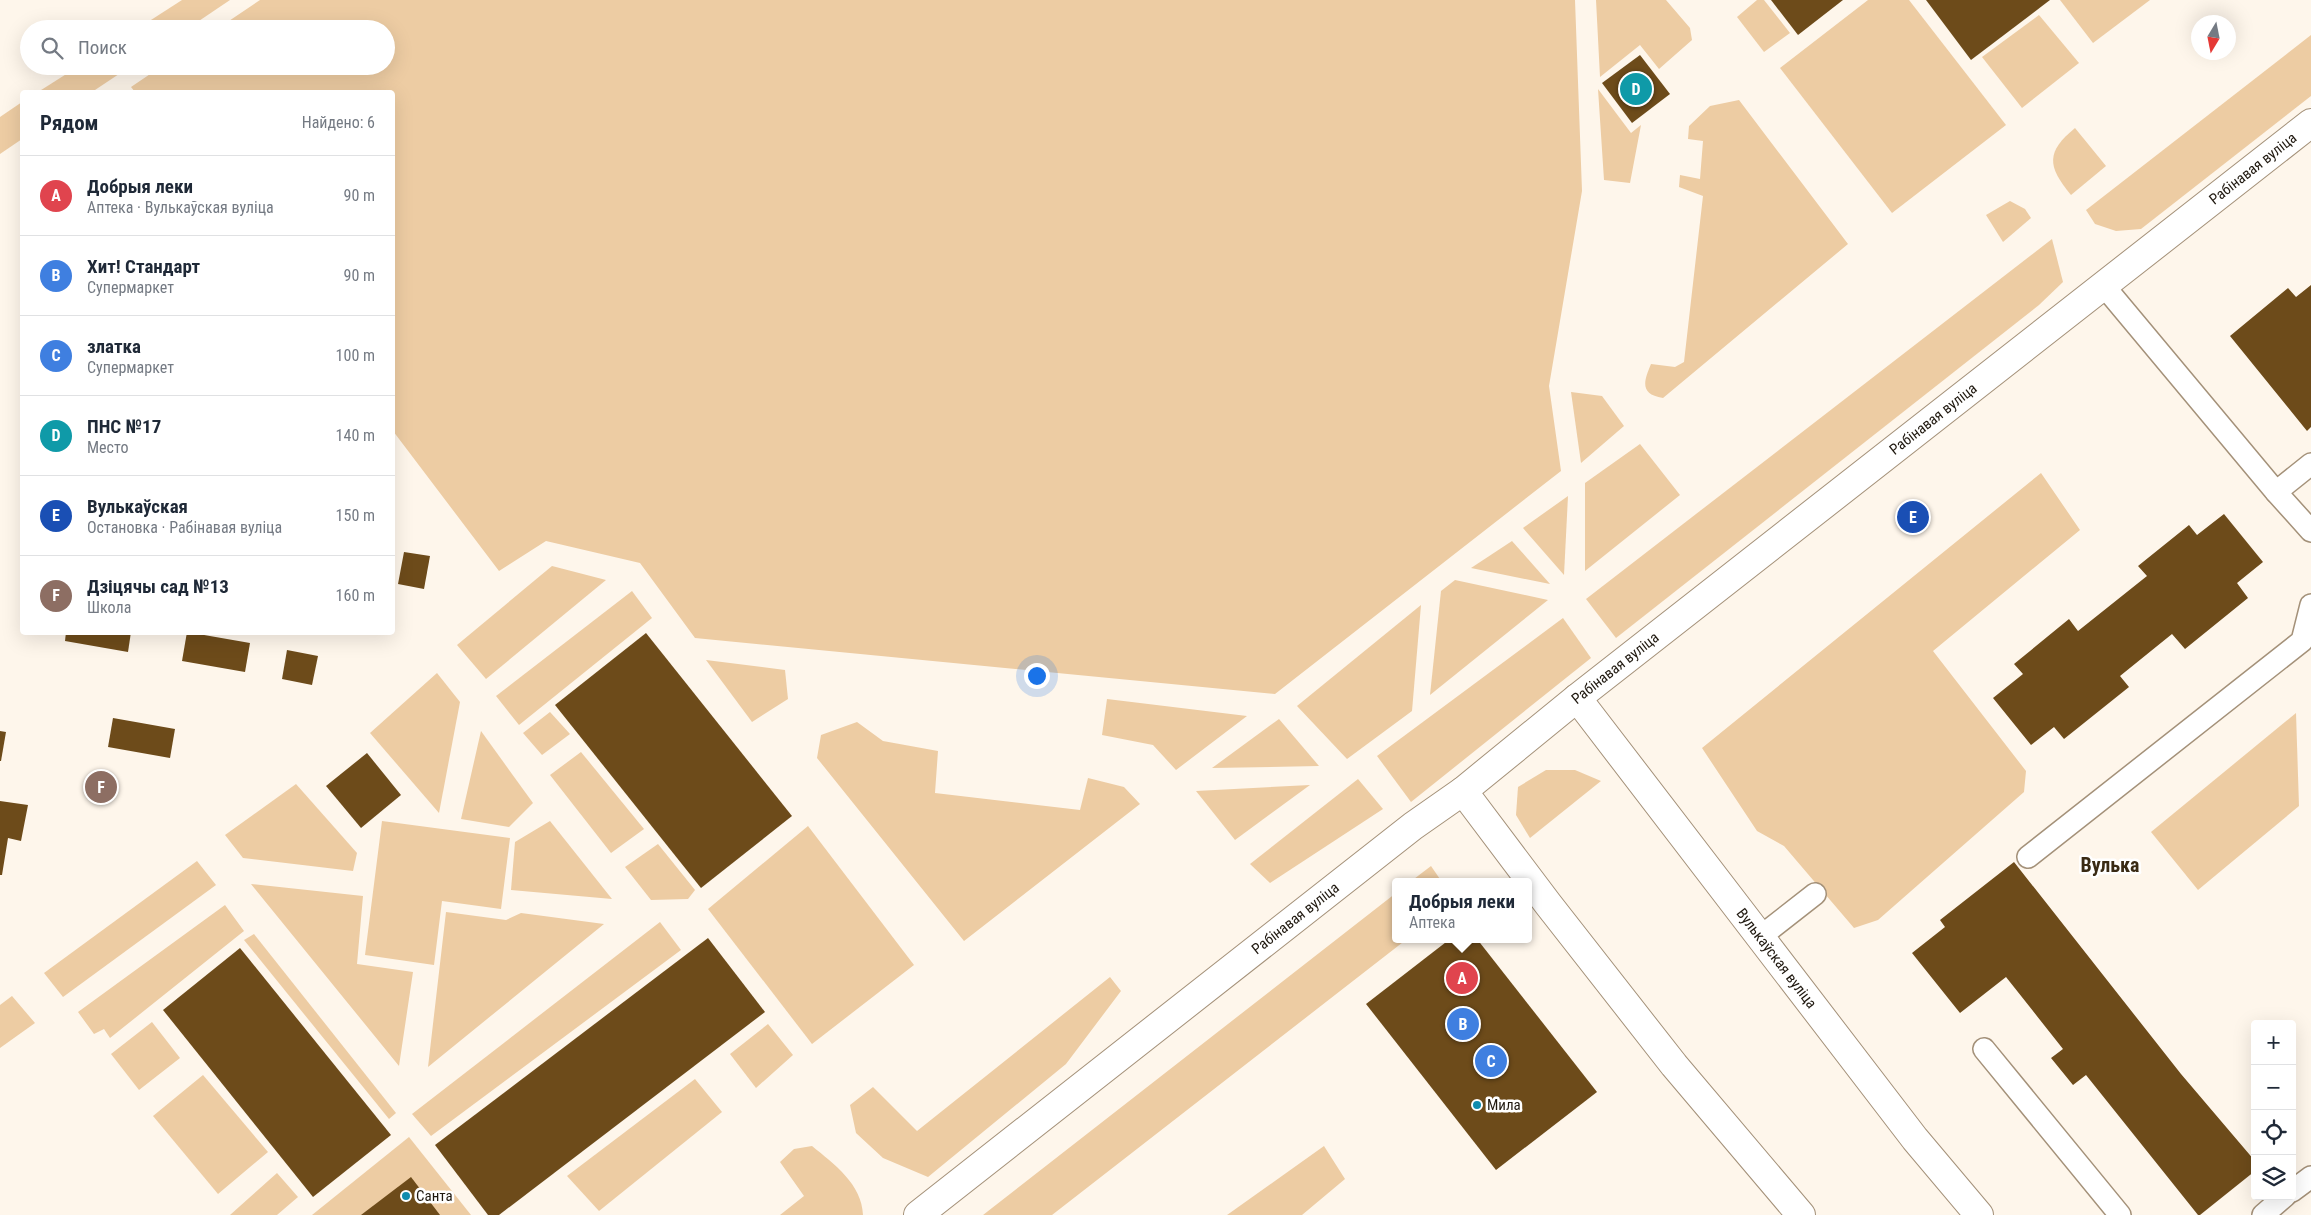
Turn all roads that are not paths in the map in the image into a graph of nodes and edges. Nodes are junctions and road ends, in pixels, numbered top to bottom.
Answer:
1 (2311, 123) edge
2 (2104, 286) junction
3 (2311, 464) edge
4 (2276, 492) junction
5 (2311, 531) edge
6 (2311, 605) edge
7 (1577, 698) junction
8 (1462, 790) junction
9 (2028, 857) dead end
10 (1528, 878) edge
11 (1532, 883) edge
12 (1815, 894) dead end
13 (1760, 937) junction
14 (1984, 1049) dead end
15 (2311, 1178) edge
16 (2296, 1188) edge
17 (2281, 1200) edge
18 (918, 1215) edge
19 (1801, 1215) edge
20 (1978, 1215) edge
21 (2120, 1215) edge
22 (2264, 1215) edge

1 - 2 street, Рабінавая вуліца
2 - 4 lane
2 - 7 street, Рабінавая вуліца
3 - 4 lane
4 - 5 lane
6 - 9 lane
7 - 8 street, Рабінавая вуліца
7 - 13 street, Вулькаўская вуліца
8 - 10 street
8 - 18 street, Рабінавая вуліца
11 - 19 street
12 - 13 lane
13 - 20 street, Вулькаўская вуліца
14 - 21 lane
15 - 16 lane
17 - 22 lane

